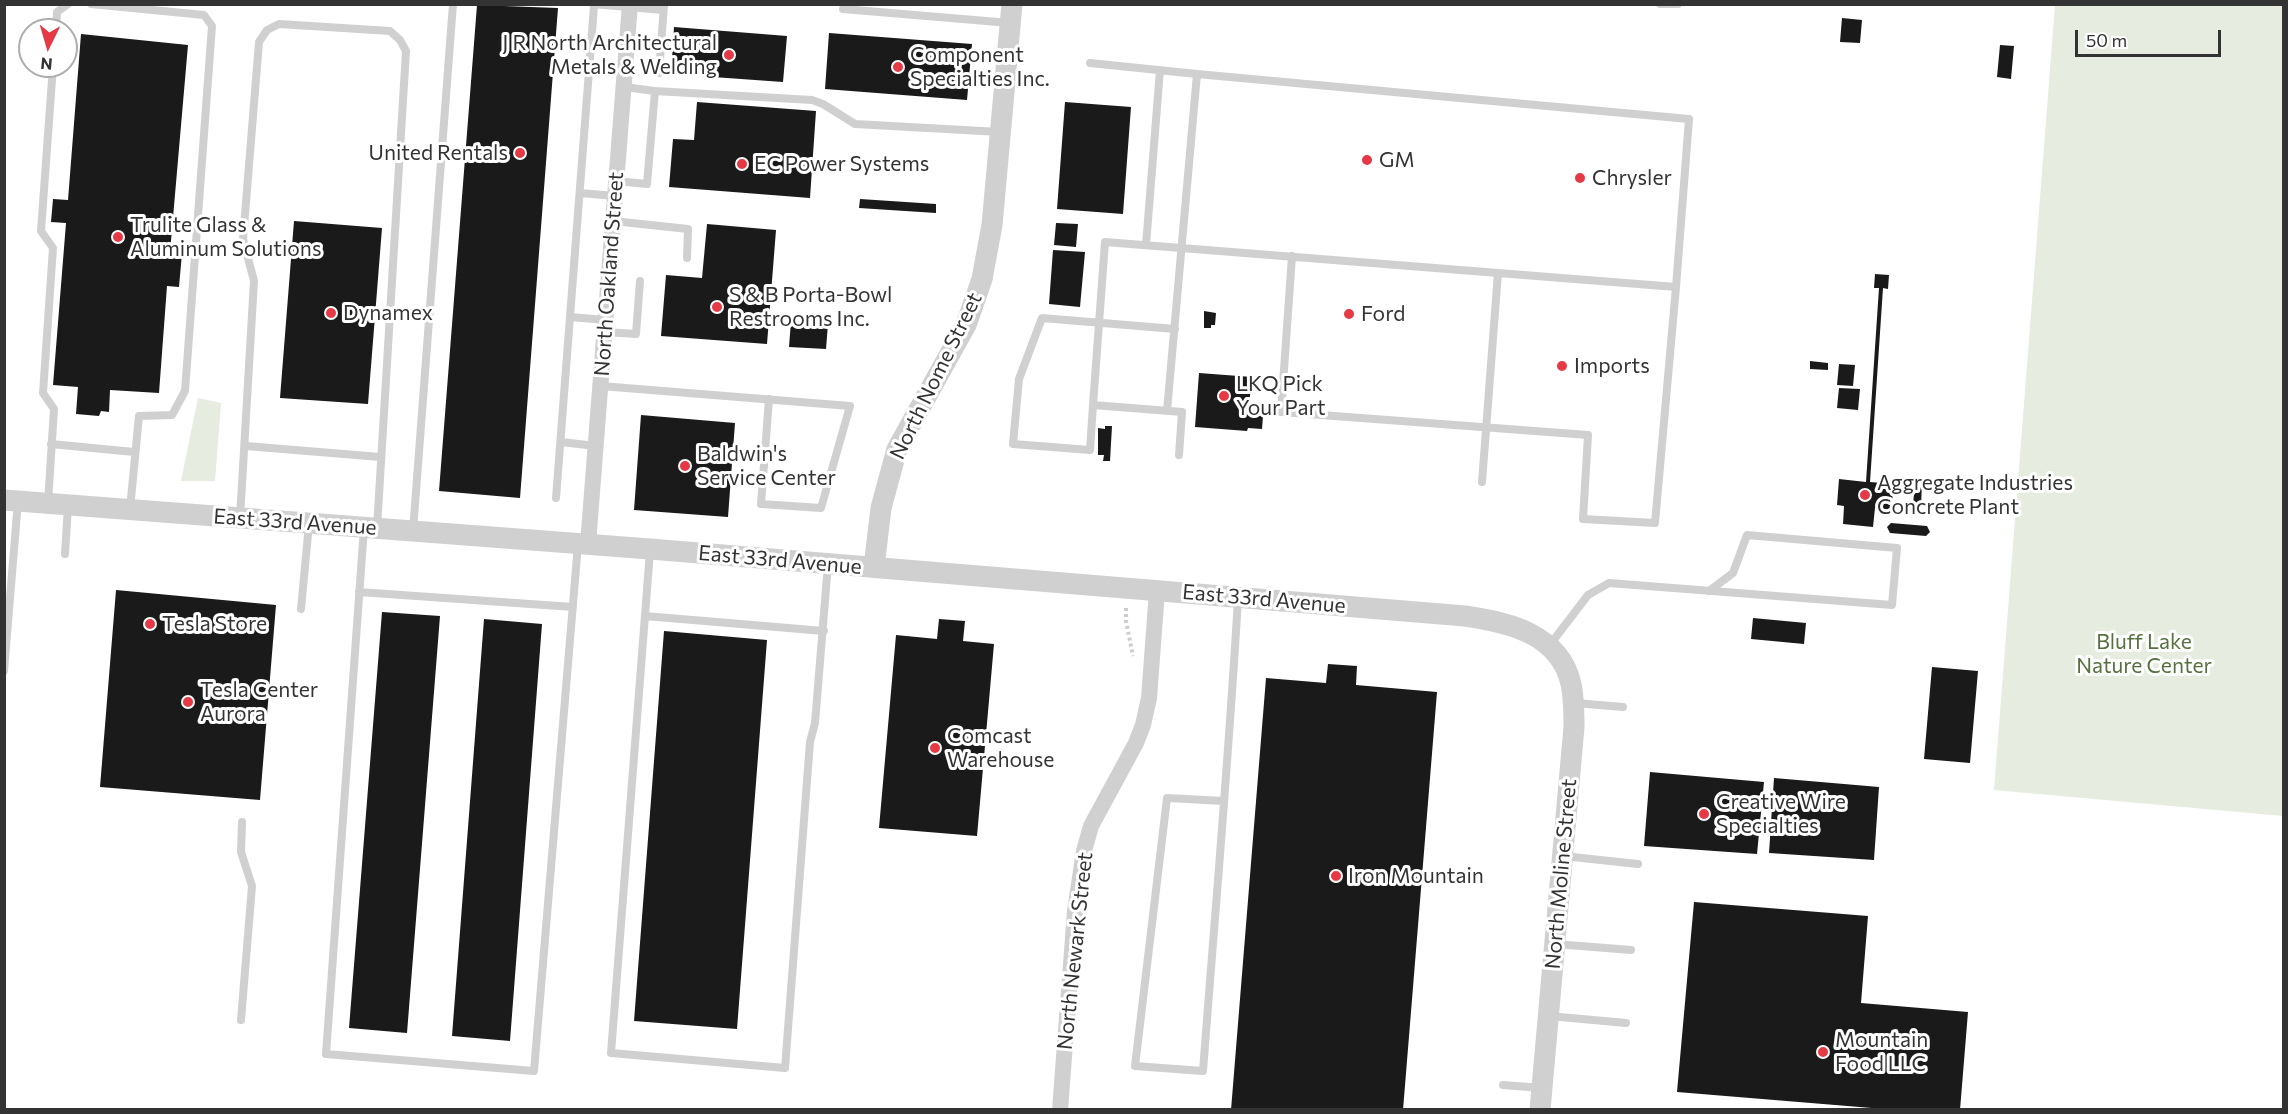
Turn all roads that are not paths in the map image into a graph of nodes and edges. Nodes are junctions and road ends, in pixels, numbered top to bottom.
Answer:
1 (68, 4) edge
2 (91, 4) edge
3 (453, 4) edge
4 (1660, 4) edge
5 (1678, 4) edge
6 (594, 5) edge
7 (630, 6) edge
8 (663, 7) edge
9 (843, 9) dead end
10 (1011, 14) edge
11 (57, 18) edge
12 (1090, 63) dead end
13 (589, 69) junction
14 (1160, 70) junction
15 (659, 73) dead end
16 (1197, 74) junction
17 (52, 78) edge
18 (624, 79) junction
19 (655, 91) junction
20 (1000, 132) junction
21 (616, 189) junction
22 (580, 193) junction
23 (613, 221) junction
24 (1146, 245) junction
25 (1182, 248) junction
26 (1292, 256) junction
27 (687, 258) dead end
28 (1498, 273) junction
29 (640, 281) dead end
30 (1676, 287) junction
31 (570, 317) junction
32 (1098, 323) junction
33 (605, 326) junction
34 (1175, 329) junction
35 (601, 386) junction
36 (769, 399) junction
37 (1093, 405) junction
38 (1167, 411) junction
39 (1485, 428) junction
40 (561, 442) junction
41 (51, 444) junction
42 (246, 446) junction
43 (596, 446) junction
44 (134, 452) junction
45 (1179, 455) dead end
46 (380, 457) junction
47 (1482, 482) dead end
48 (556, 498) dead end
49 (11, 500) edge
50 (58, 504) junction
51 (130, 509) junction
52 (240, 518) junction
53 (309, 523) junction
54 (371, 528) junction
55 (413, 531) junction
56 (583, 544) junction
57 (650, 549) junction
58 (65, 554) dead end
59 (828, 563) junction
60 (874, 567) junction
61 (1157, 591) junction
62 (1709, 591) junction
63 (359, 592) junction
64 (1238, 597) junction
65 (573, 607) junction
66 (301, 609) dead end
67 (645, 616) junction
68 (824, 631) junction
69 (1548, 646) junction
70 (4, 671) edge
71 (1574, 703) junction
72 (1623, 707) dead end
73 (1224, 801) junction
74 (242, 822) dead end
75 (1562, 856) junction
76 (1638, 864) dead end
77 (1555, 944) junction
78 (1632, 950) dead end
79 (1548, 1016) junction
80 (242, 1020) dead end
81 (1626, 1023) dead end
82 (1503, 1085) dead end
83 (1542, 1088) junction
84 (1060, 1110) edge
85 (1540, 1110) edge

1 - 11 lane
2 - 44 lane
3 - 55 lane
4 - 5 lane
6 - 7 lane
6 - 13 lane
7 - 8 lane
7 - 18 street, North Oakland Street
8 - 15 lane
9 - 10 lane
10 - 20 street, North Nome Street
12 - 14 lane
13 - 18 lane
13 - 22 lane
14 - 16 lane
14 - 24 lane
16 - 25 lane
16 - 30 lane
17 - 41 lane
18 - 19 lane
18 - 21 street, North Oakland Street
19 - 20 lane
19 - 21 lane
20 - 60 street, North Nome Street
21 - 22 lane
21 - 23 street, North Oakland Street
22 - 31 lane
23 - 27 lane
23 - 33 street, North Oakland Street
24 - 25 lane
24 - 32 lane
25 - 26 lane
25 - 34 lane
26 - 28 lane
26 - 39 lane
28 - 30 lane
28 - 39 lane
29 - 33 lane
30 - 39 lane
31 - 33 lane
31 - 40 lane
32 - 34 lane
32 - 37 lane
32 - 37 lane
33 - 35 street, North Oakland Street
34 - 38 lane
35 - 36 lane
35 - 43 street, North Oakland Street
36 - 36 lane
37 - 38 lane
38 - 45 lane
39 - 47 lane
40 - 43 lane
40 - 48 lane
41 - 44 lane
41 - 50 lane
42 - 46 lane
42 - 46 lane
42 - 52 lane
43 - 56 street, North Oakland Street
44 - 51 lane
46 - 54 lane
49 - 50 street, East 33rd Avenue
49 - 70 lane
50 - 51 street, East 33rd Avenue
50 - 58 lane
51 - 52 street, East 33rd Avenue
52 - 53 street, East 33rd Avenue
53 - 54 street, East 33rd Avenue
53 - 66 lane
54 - 55 street, East 33rd Avenue
54 - 63 lane
55 - 56 street, East 33rd Avenue
56 - 57 street, East 33rd Avenue
56 - 65 lane
57 - 59 street, East 33rd Avenue
57 - 67 lane
59 - 60 street, East 33rd Avenue
59 - 68 lane
60 - 61 street, East 33rd Avenue
61 - 64 street, East 33rd Avenue
61 - 84 street, North Newark Street
62 - 62 lane
62 - 69 lane
63 - 65 lane
63 - 65 lane
64 - 69 street, East 33rd Avenue
64 - 73 lane
67 - 68 lane
67 - 68 lane
69 - 71 street, North Moline Street
71 - 72 lane
71 - 75 street, North Moline Street
73 - 73 lane
74 - 80 lane
75 - 76 lane
75 - 77 street, North Moline Street
77 - 78 lane
77 - 79 street, North Moline Street
79 - 81 lane
79 - 83 street, North Moline Street
82 - 83 lane
83 - 85 street, North Moline Street

